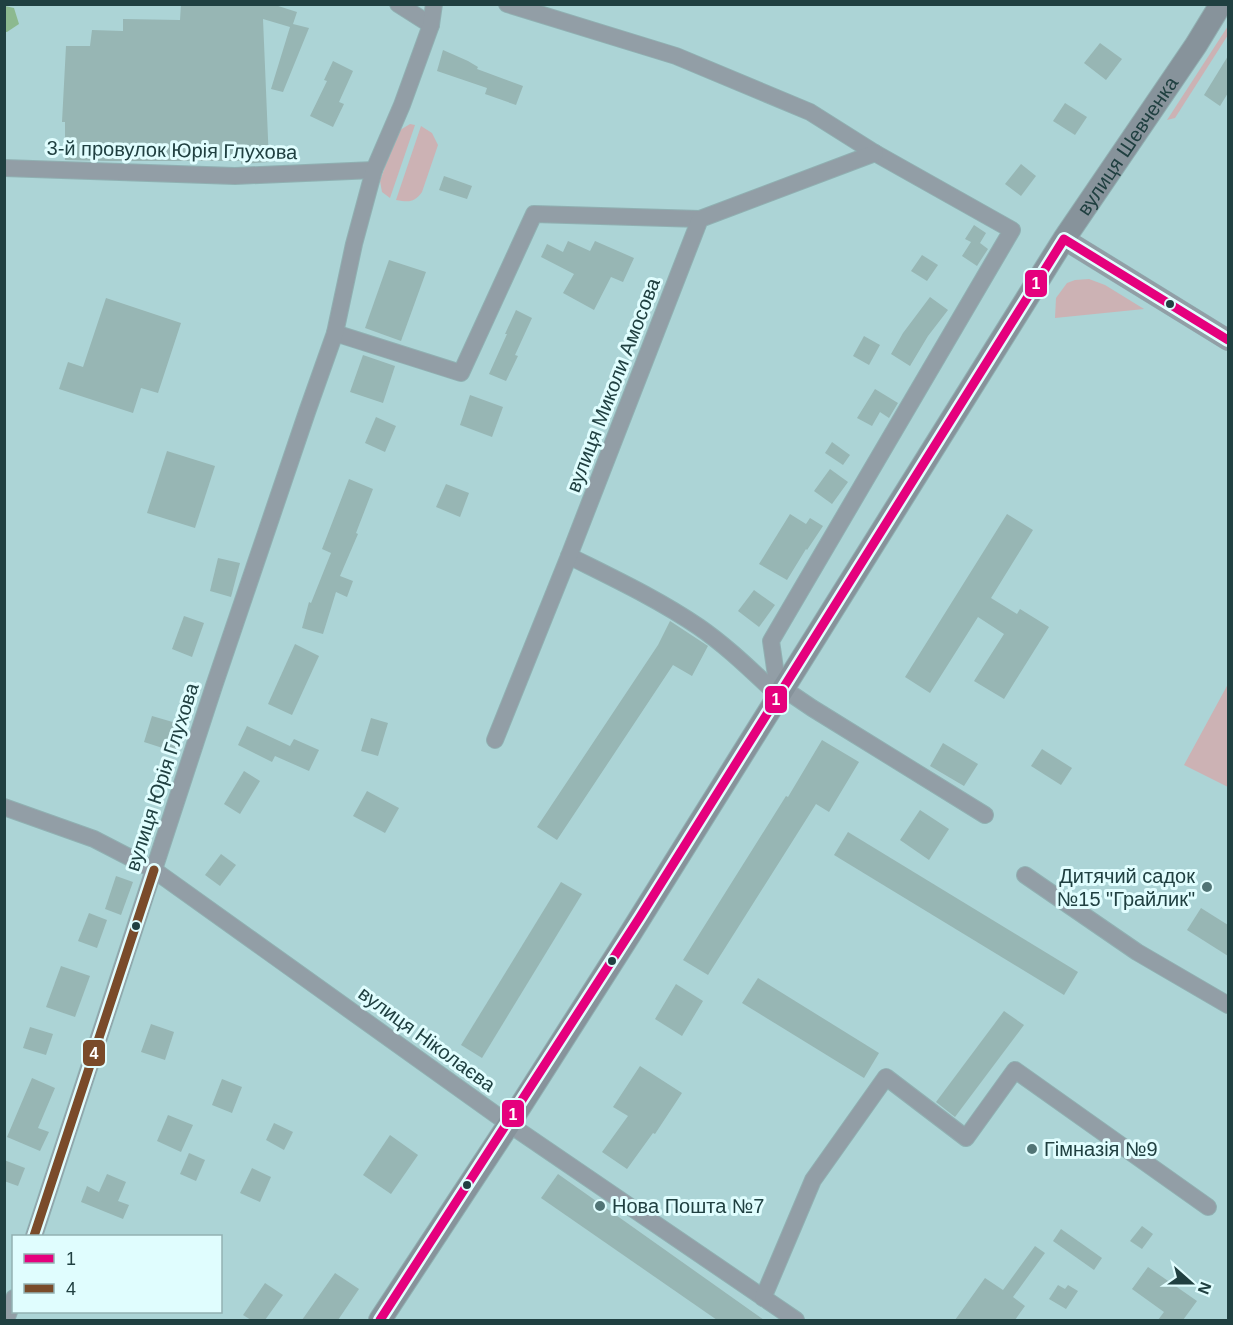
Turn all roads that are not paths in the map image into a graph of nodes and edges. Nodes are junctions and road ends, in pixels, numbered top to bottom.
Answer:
1 (398, 4) edge
2 (434, 4) edge
3 (507, 4) edge
4 (1221, 4) edge
5 (431, 25) junction
6 (875, 153) junction
7 (4, 168) edge
8 (374, 170) junction
9 (700, 219) junction
10 (1064, 239) junction
11 (335, 333) junction
12 (1228, 340) edge
13 (569, 556) junction
14 (781, 692) junction
15 (495, 740) dead end
16 (4, 807) edge
17 (985, 815) dead end
18 (154, 870) junction
19 (1025, 875) dead end
20 (1228, 1005) edge
21 (509, 1124) junction
22 (1208, 1207) dead end
23 (34, 1235) edge
24 (763, 1298) junction
25 (12, 1304) edge
26 (6, 1320) edge
27 (380, 1320) edge
28 (796, 1320) edge

1 - 5 street
2 - 5 street, вулиця Юрія Глухова
3 - 6 street
4 - 10 main road, вулиця Шевченка
5 - 8 street, вулиця Юрія Глухова
6 - 9 street
6 - 14 street
7 - 8 street, 3-й провулок Юрія Глухова
8 - 11 street, вулиця Юрія Глухова
9 - 11 street
9 - 13 street, вулиця Миколи Амосова
10 - 12 street
10 - 14 main road, вулиця Шевченка
11 - 18 street, вулиця Юрія Глухова
13 - 14 street
13 - 15 street, вулиця Миколи Амосова
14 - 17 street
14 - 21 main road, вулиця Шевченка
16 - 18 street, вулиця Ніколаєва
18 - 21 street, вулиця Ніколаєва
18 - 23 street, вулиця Юрія Глухова
19 - 20 street
21 - 24 street, вулиця Ніколаєва
21 - 27 main road, вулиця Шевченка
22 - 24 street
24 - 28 street, вулиця Ніколаєва
25 - 26 street

